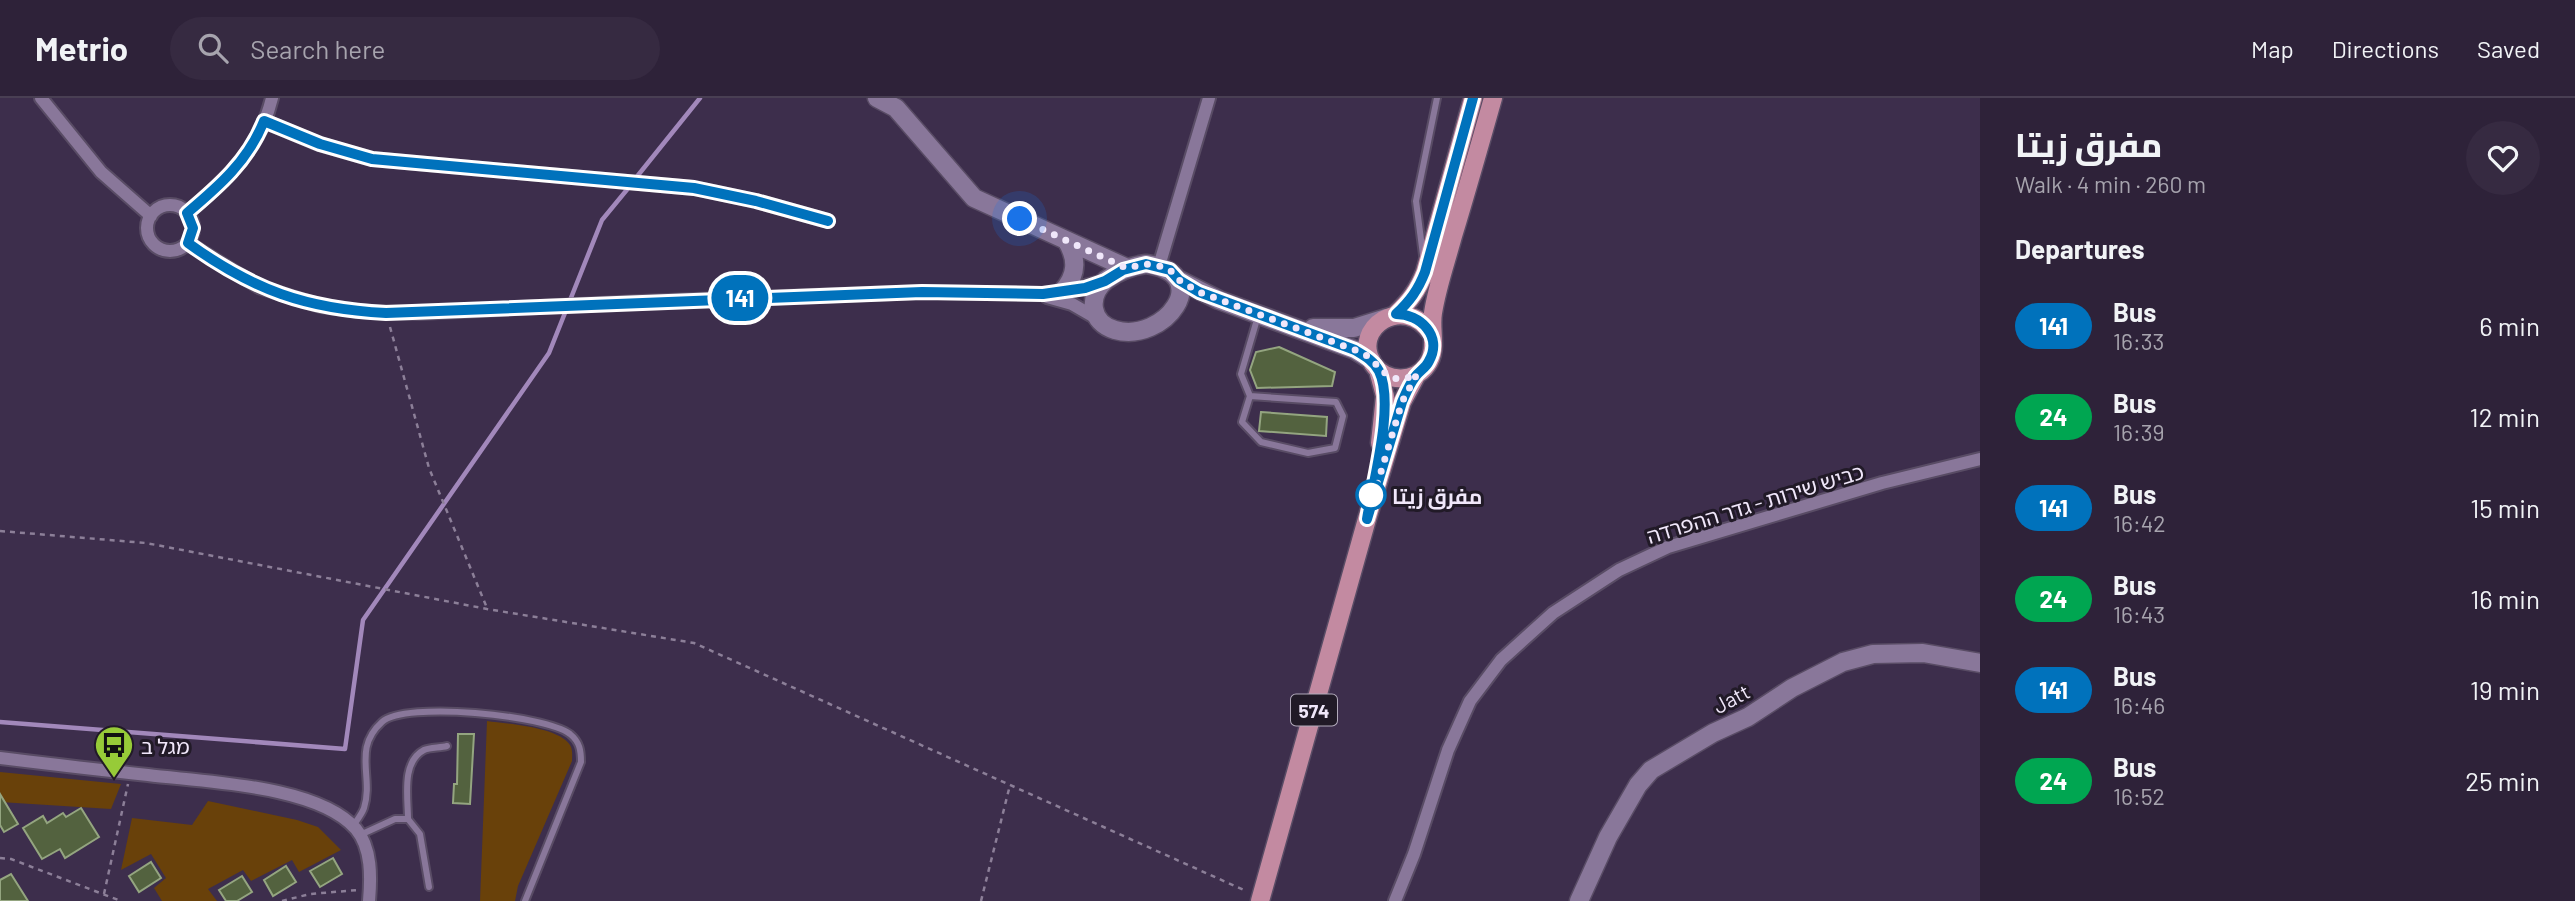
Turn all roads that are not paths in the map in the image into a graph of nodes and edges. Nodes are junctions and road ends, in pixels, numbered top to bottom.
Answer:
1 (41, 98) edge
2 (272, 98) edge
3 (877, 98) edge
4 (1209, 98) edge
5 (1437, 98) edge
6 (1473, 98) edge
7 (1493, 98) edge
8 (264, 121) junction
9 (187, 213) junction
10 (151, 216) junction
11 (828, 221) dead end
12 (1066, 240) junction
13 (188, 243) junction
14 (1159, 266) junction
15 (1126, 268) junction
16 (1425, 272) junction
17 (1179, 280) junction
18 (1105, 281) junction
19 (1062, 292) junction
20 (1037, 294) junction
21 (1219, 300) junction
22 (1174, 311) junction
23 (1258, 314) junction
24 (1391, 316) junction
25 (1098, 319) junction
26 (1295, 327) junction
27 (1430, 333) junction
28 (1375, 365) junction
29 (1417, 374) junction
30 (1250, 396) junction
31 (1980, 459) edge
32 (1367, 519) junction
33 (1980, 663) edge
34 (447, 746) dead end
35 (0, 758) edge
36 (408, 819) junction
37 (357, 831) junction
38 (429, 887) dead end
39 (370, 895) edge
40 (1261, 900) edge
41 (525, 901) edge
42 (1395, 901) edge
43 (1580, 901) edge

1 - 10 street
2 - 8 street
3 - 12 street
4 - 14 street
5 - 16 lane
6 - 16 main road, 574
7 - 27 main road, 574
8 - 9 street
8 - 11 street
9 - 10 street
9 - 13 street
10 - 13 street
12 - 15 street
12 - 19 street
13 - 20 street
14 - 15 street
14 - 17 street
15 - 18 street
16 - 24 main road, 574
17 - 21 street
17 - 22 street
18 - 19 street
18 - 25 street
19 - 20 street
20 - 25 street
21 - 22 street
21 - 23 street
22 - 25 street
23 - 26 street
23 - 30 lane
24 - 26 street
24 - 27 main road
24 - 28 main road, 574
26 - 28 street
27 - 29 main road, 574
28 - 29 main road
28 - 32 main road, 574
29 - 32 main road, 574
30 - 30 lane
31 - 42 street, כביש שירות - גדר ההפרדה
32 - 40 main road, 574
33 - 43 street, Jatt
34 - 36 lane
35 - 37 street
36 - 37 lane
36 - 38 lane
37 - 39 street
37 - 41 lane

